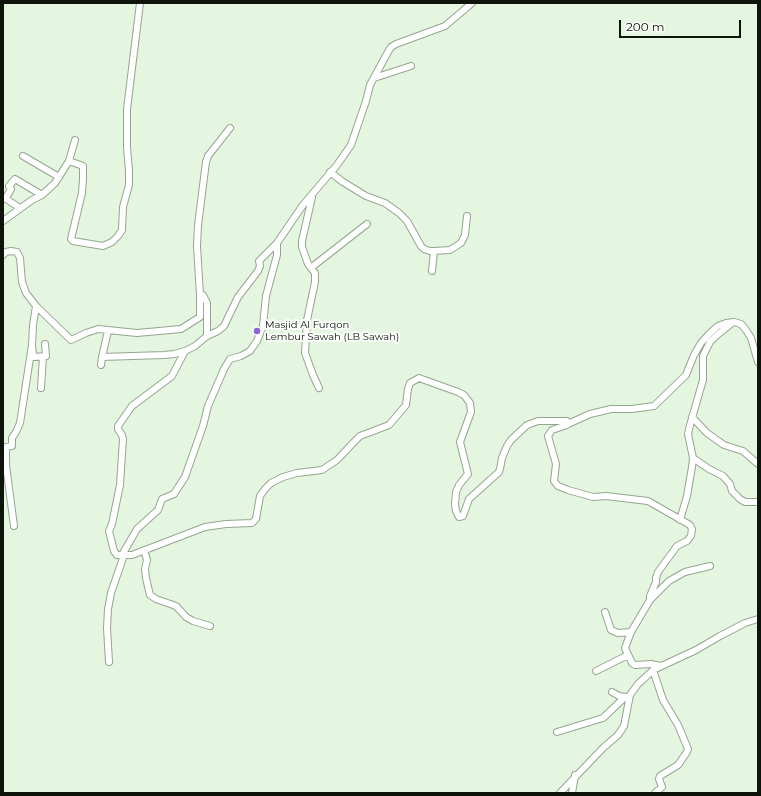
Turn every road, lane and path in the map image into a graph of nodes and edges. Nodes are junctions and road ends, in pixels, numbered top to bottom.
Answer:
1 (140, 3) edge
2 (472, 3) edge
3 (411, 66) dead end
4 (374, 78) junction
5 (230, 128) dead end
6 (75, 140) dead end
7 (23, 156) dead end
8 (69, 161) junction
9 (330, 172) junction
10 (59, 178) junction
11 (42, 195) junction
12 (312, 195) junction
13 (4, 198) edge
14 (20, 208) junction
15 (467, 216) dead end
16 (3, 222) edge
17 (367, 224) dead end
18 (277, 243) junction
19 (434, 251) junction
20 (3, 255) edge
21 (312, 268) junction
22 (432, 271) dead end
23 (200, 295) junction
24 (36, 306) junction
25 (734, 322) junction
26 (108, 331) junction
27 (207, 336) junction
28 (45, 344) dead end
29 (32, 345) junction
30 (185, 351) junction
31 (43, 356) junction
32 (102, 357) junction
33 (758, 362) edge
34 (101, 365) dead end
35 (41, 388) dead end
36 (319, 388) dead end
37 (692, 417) junction
38 (568, 424) junction
39 (693, 458) junction
40 (758, 464) edge
41 (758, 502) edge
42 (680, 520) junction
43 (14, 526) dead end
44 (144, 550) junction
45 (123, 555) junction
46 (710, 566) dead end
47 (650, 600) junction
48 (606, 612) dead end
49 (758, 619) edge
50 (210, 626) dead end
51 (631, 632) junction
52 (628, 655) junction
53 (109, 662) dead end
54 (663, 666) junction
55 (653, 670) junction
56 (596, 671) dead end
57 (612, 692) dead end
58 (627, 696) junction
59 (557, 732) dead end
60 (575, 775) junction
61 (560, 793) edge
62 (572, 793) edge
63 (655, 793) edge

1 - 8 street
2 - 4 street
3 - 4 street
4 - 9 street
5 - 23 street
6 - 8 street
7 - 10 street
8 - 10 street
9 - 12 street
9 - 19 street
10 - 11 street
11 - 13 street
11 - 14 street
12 - 18 street
12 - 21 street
13 - 14 street
14 - 16 street
15 - 19 street
17 - 21 street
18 - 27 street
18 - 45 street
19 - 22 street
20 - 24 street
21 - 36 street
23 - 26 street
23 - 27 street
24 - 26 street
24 - 29 street
25 - 33 street
25 - 37 street
25 - 38 street
26 - 32 street
27 - 30 street
28 - 31 street
29 - 31 street
29 - 43 street
30 - 32 street
30 - 45 street
31 - 35 street
32 - 34 street
37 - 39 street
37 - 40 street
38 - 42 street
38 - 44 street
39 - 41 street
39 - 42 street
42 - 47 street
44 - 45 street
44 - 50 street
45 - 53 street
46 - 47 street
47 - 51 street
48 - 51 street
49 - 54 street
51 - 52 street
52 - 54 street
52 - 56 street
54 - 55 street
55 - 58 street
55 - 63 street
57 - 58 street
58 - 59 street
58 - 60 street
60 - 61 street
60 - 62 street

